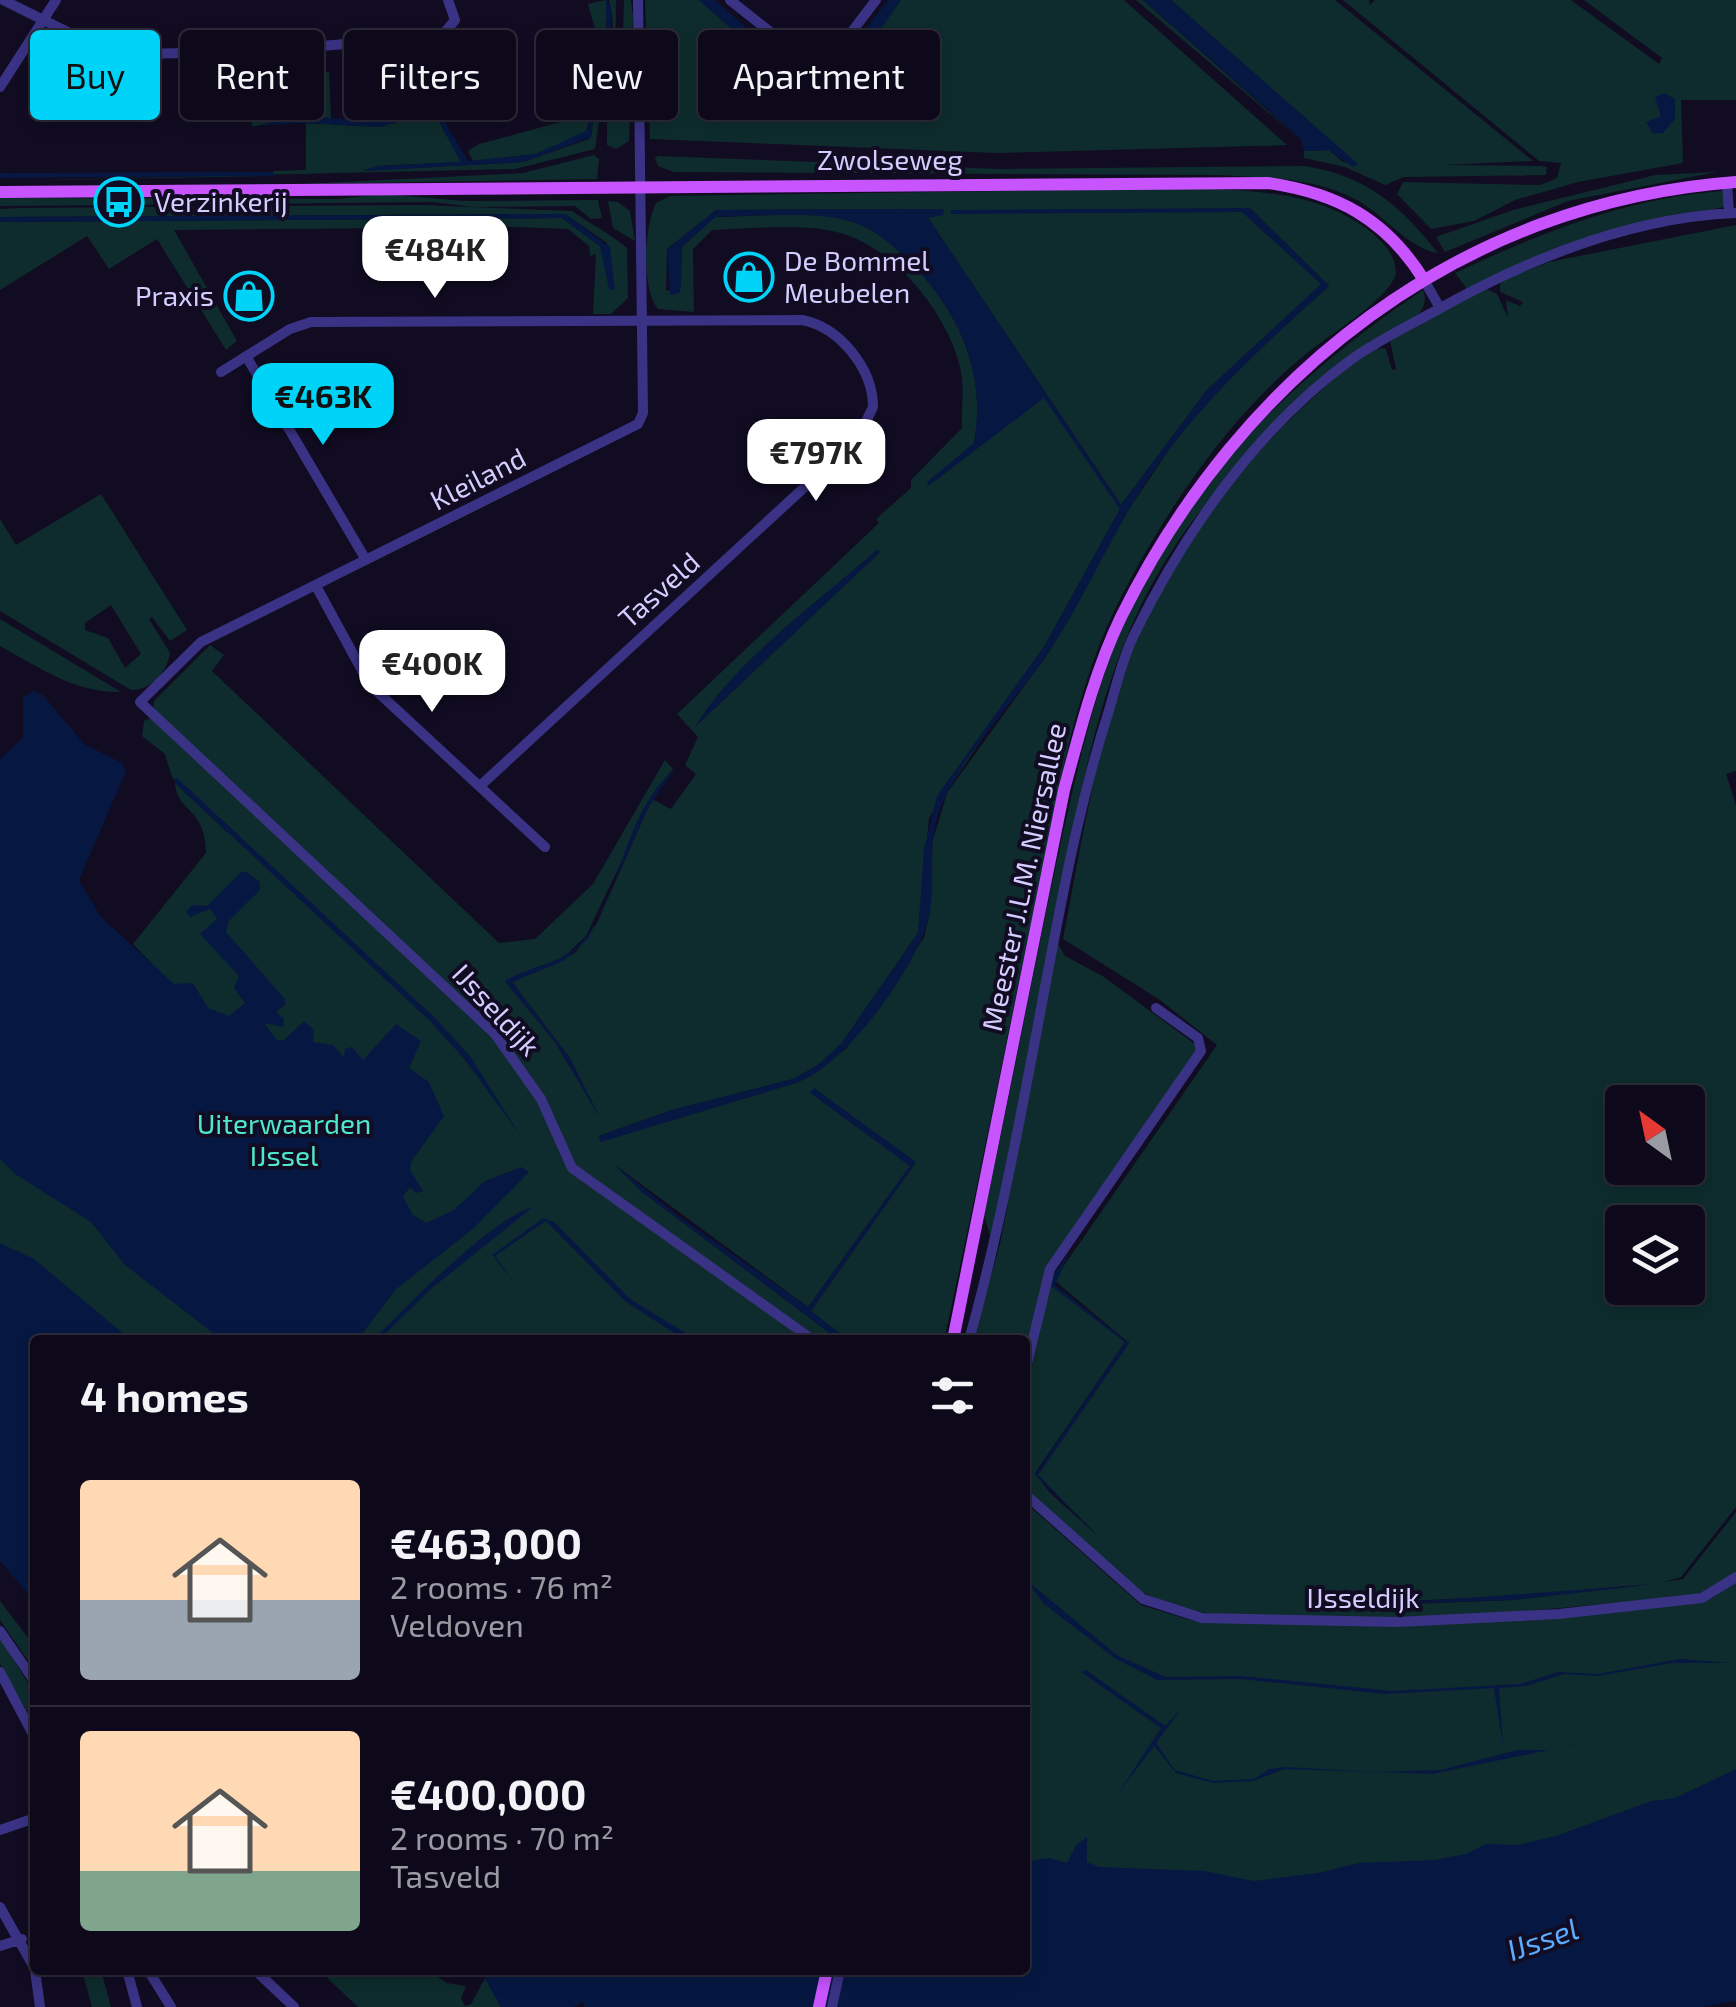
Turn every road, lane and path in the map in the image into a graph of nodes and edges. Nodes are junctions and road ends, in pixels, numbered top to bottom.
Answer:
1 (2, 0) edge
2 (56, 0) edge
3 (448, 0) edge
4 (638, 0) edge
5 (730, 0) edge
6 (876, 0) edge
7 (40, 22) junction
8 (0, 87) edge
9 (1731, 183) edge
10 (640, 187) junction
11 (0, 192) edge
12 (1732, 213) edge
13 (1424, 280) junction
14 (1440, 308) junction
15 (644, 321) junction
16 (246, 356) junction
17 (221, 372) dead end
18 (366, 560) junction
19 (316, 586) junction
20 (140, 702) joint
21 (480, 786) junction
22 (545, 847) dead end
23 (1156, 1008) dead end
24 (806, 1335) edge
25 (954, 1335) edge
26 (969, 1335) edge
27 (1030, 1351) edge
28 (1030, 1498) edge
29 (1736, 1577) edge
30 (0, 1631) edge
31 (0, 1672) edge
32 (30, 1675) edge
33 (30, 1729) edge
34 (30, 1820) edge
35 (0, 1830) edge
36 (0, 1906) edge
37 (22, 1939) junction
38 (0, 1946) edge
39 (30, 1958) edge
40 (36, 1975) edge
41 (128, 1975) edge
42 (151, 1975) edge
43 (260, 1975) edge
44 (826, 1975) edge
45 (839, 1975) edge
46 (40, 2007) edge
47 (137, 2007) edge
48 (171, 2007) edge
49 (294, 2007) edge
50 (820, 2007) edge
51 (832, 2007) edge

1 - 7 street
2 - 7 street
3 - 7 street
4 - 10 street, Kleiland
5 - 6 street
7 - 8 street
9 - 12 street
9 - 13 main road
10 - 11 main road, Zwolseweg
10 - 13 main road, Zwolseweg
10 - 15 street, Kleiland
12 - 14 street, Meester J.L.M. Niersallee
13 - 14 street
13 - 25 main road, Meester J.L.M. Niersallee
14 - 26 street, Meester J.L.M. Niersallee
15 - 16 street
15 - 18 street, Kleiland
15 - 21 street, Tasveld
16 - 17 street
16 - 18 street
18 - 19 street, Kleiland
19 - 20 street, Kleiland
19 - 21 street
20 - 24 street, IJsseldijk
21 - 22 street
23 - 27 street
28 - 29 street, IJsseldijk
30 - 32 street
31 - 33 street
34 - 35 street
36 - 37 street
37 - 38 street
37 - 39 street
40 - 46 street
41 - 47 street
42 - 48 street
43 - 49 street
44 - 50 main road
45 - 51 street

